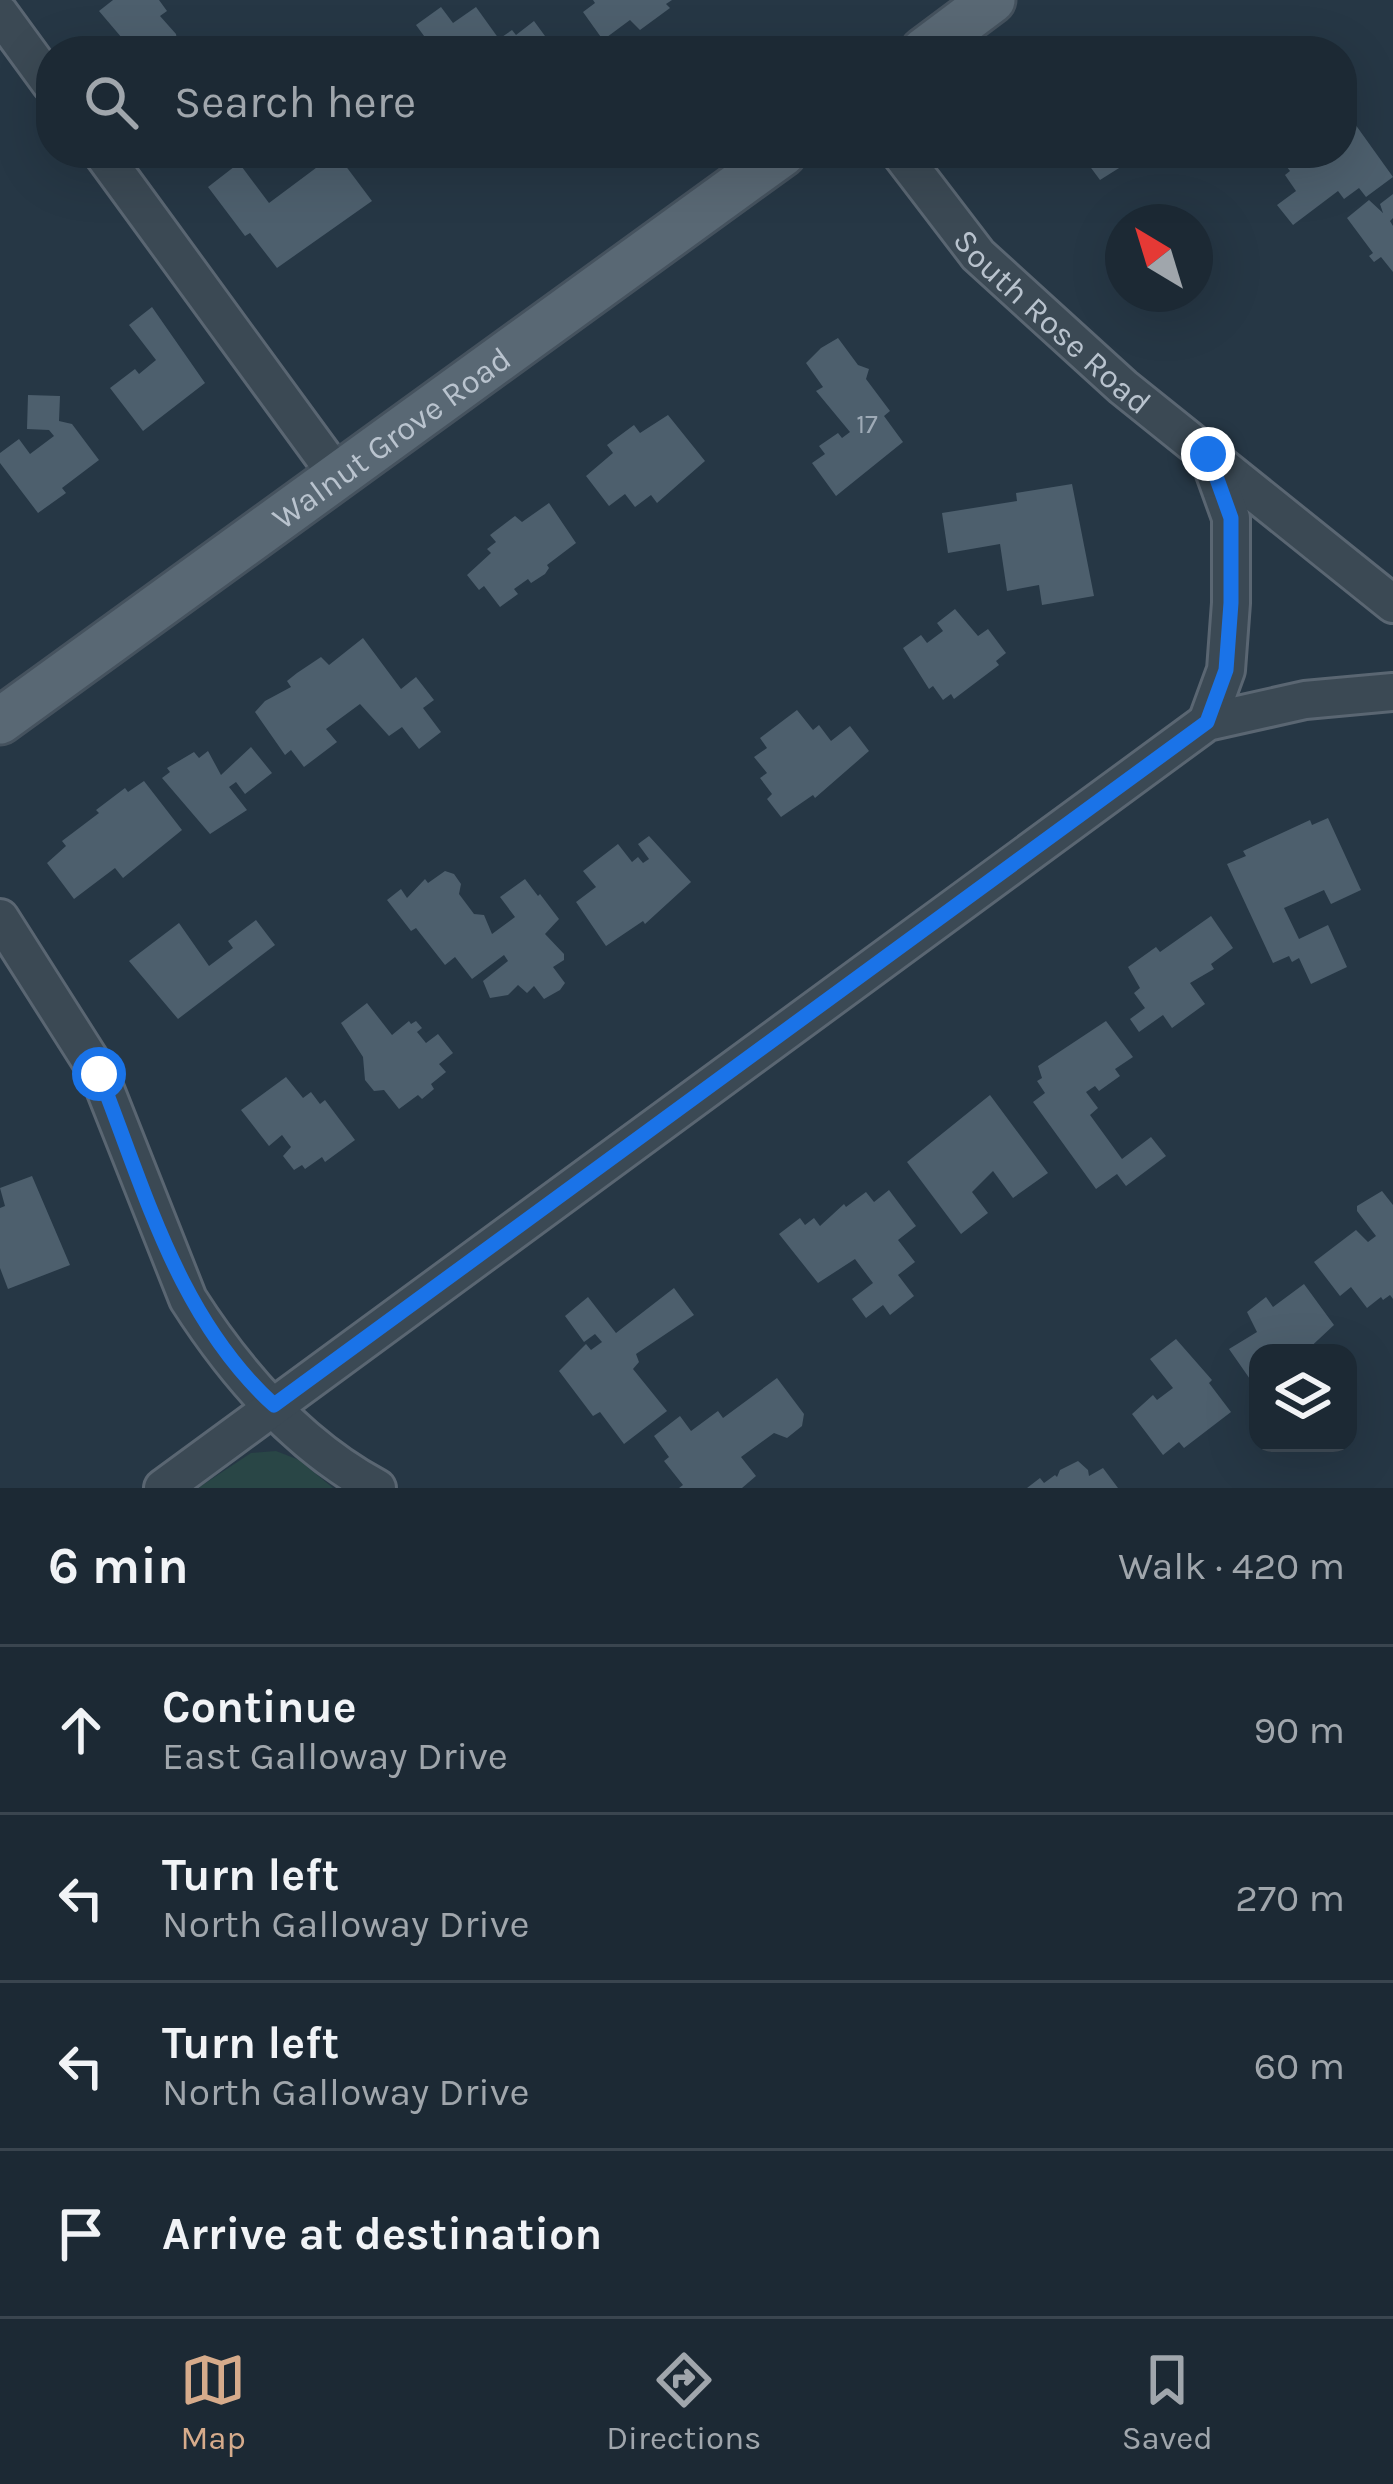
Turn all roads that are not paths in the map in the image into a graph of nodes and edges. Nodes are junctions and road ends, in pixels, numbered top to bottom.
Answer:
1 (992, 0) edge
2 (0, 14) edge
3 (944, 36) edge
4 (36, 63) edge
5 (113, 168) edge
6 (762, 168) edge
7 (911, 168) edge
8 (1208, 454) junction
9 (337, 476) junction
10 (1393, 604) edge
11 (1393, 692) edge
12 (0, 721) edge
13 (1207, 722) junction
14 (0, 918) edge
15 (274, 1405) junction
16 (163, 1488) edge
17 (377, 1488) edge

1 - 3 main road
2 - 4 street
5 - 9 street
6 - 9 main road, Walnut Grove Road
7 - 8 street, South Rose Road
8 - 10 street, South Rose Road
8 - 13 street
9 - 12 main road, Walnut Grove Road
11 - 13 street
13 - 15 street
14 - 15 street
15 - 16 street
15 - 17 street

